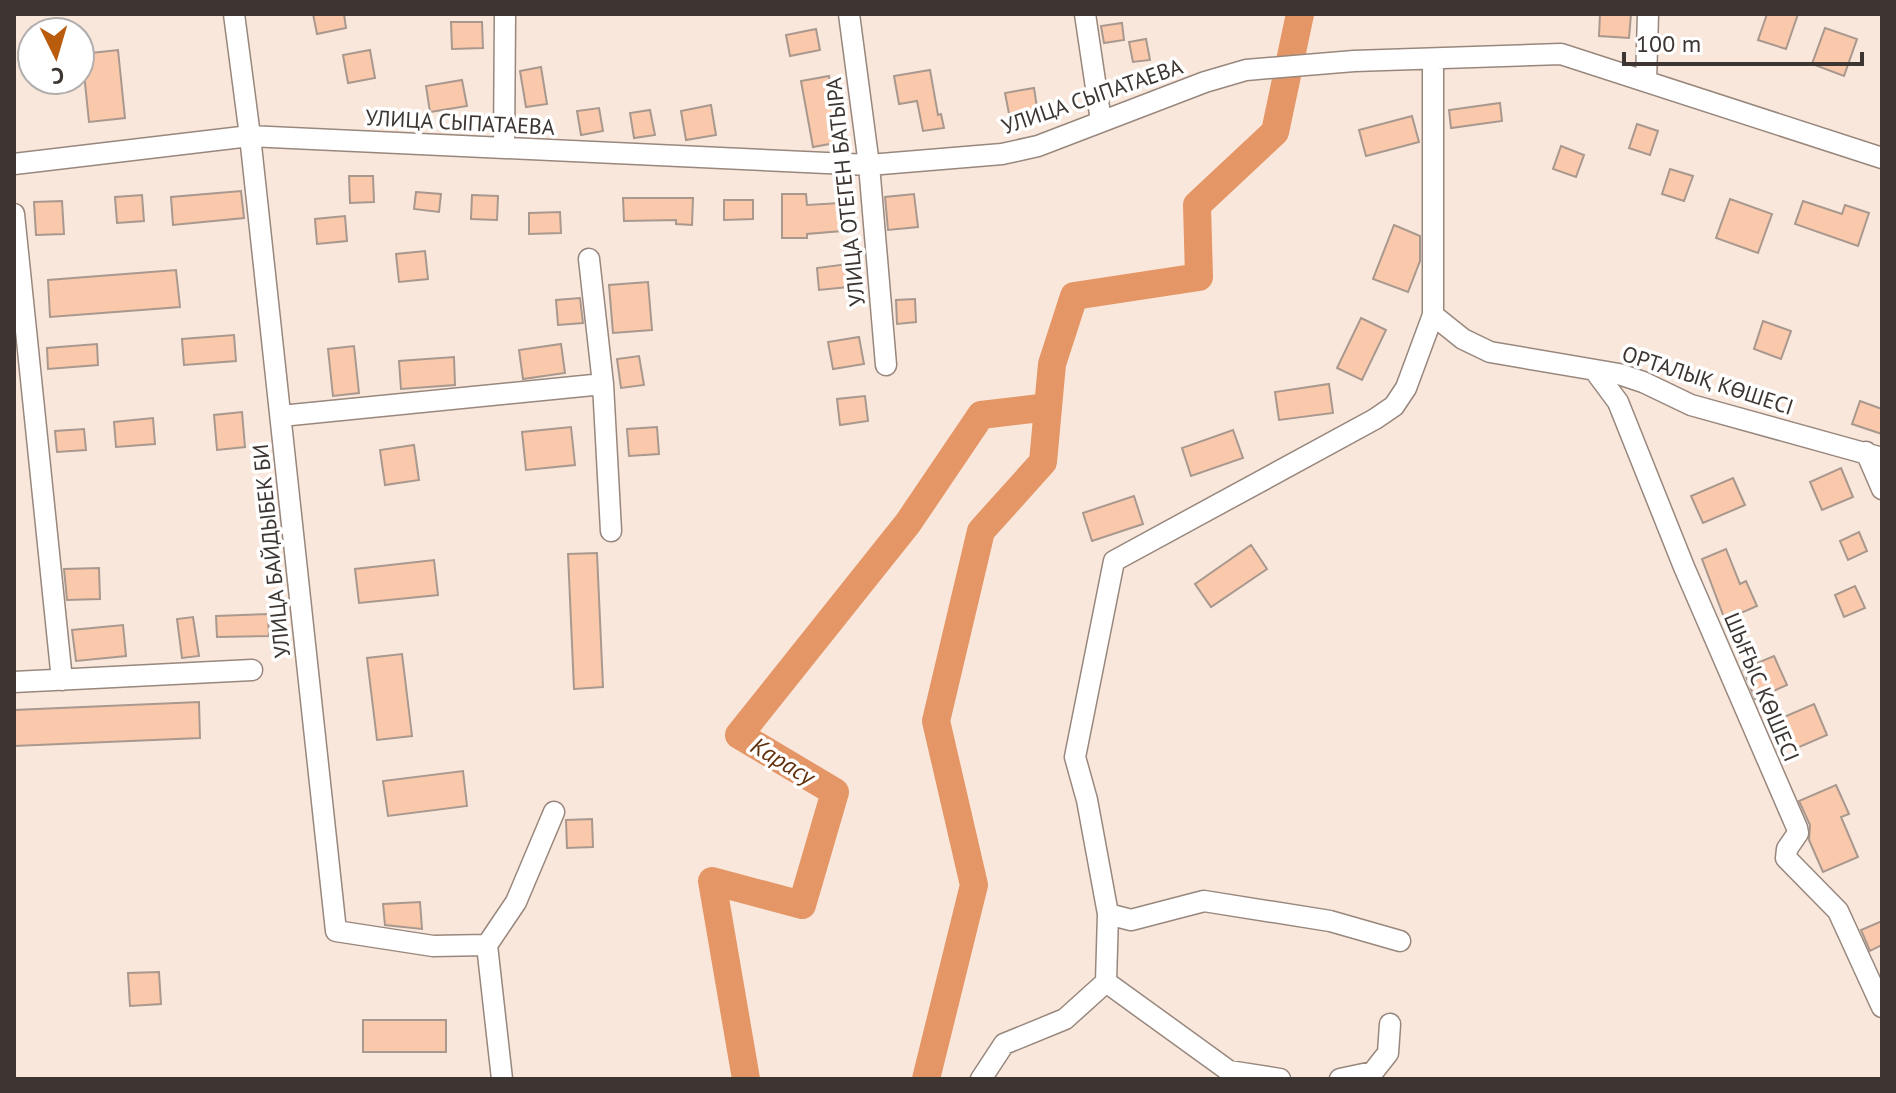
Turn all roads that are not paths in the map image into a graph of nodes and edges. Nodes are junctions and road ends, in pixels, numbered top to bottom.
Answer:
1 (234, 14) edge
2 (505, 14) edge
3 (849, 14) edge
4 (1085, 14) edge
5 (1648, 14) edge
6 (1433, 59) junction
7 (1646, 81) junction
8 (1101, 121) junction
9 (250, 136) junction
10 (504, 148) junction
11 (1882, 158) edge
12 (14, 164) edge
13 (869, 165) junction
14 (14, 214) edge
15 (589, 259) dead end
16 (1433, 315) junction
17 (886, 365) dead end
18 (1595, 371) junction
19 (603, 384) junction
20 (281, 416) junction
21 (1874, 455) edge
22 (1882, 489) edge
23 (611, 531) dead end
24 (252, 670) dead end
25 (62, 680) junction
26 (14, 682) edge
27 (554, 812) dead end
28 (1108, 914) junction
29 (1400, 941) dead end
30 (487, 945) junction
31 (1106, 982) junction
32 (1882, 1007) edge
33 (1390, 1024) dead end
34 (1235, 1075) edge
35 (502, 1079) edge
36 (981, 1079) edge
37 (1280, 1079) edge
38 (1340, 1079) edge

1 - 9 street, УЛИЦА БАЙДЫБЕК БИ
2 - 10 street
3 - 13 street, УЛИЦА ОТЕГЕН БАТЫРА
4 - 8 street
5 - 7 street
6 - 7 street, УЛИЦА СЫПАТАЕВА
6 - 8 street, УЛИЦА СЫПАТАЕВА
6 - 16 street
7 - 11 street, УЛИЦА СЫПАТАЕВА
8 - 13 street, УЛИЦА СЫПАТАЕВА
9 - 10 street, УЛИЦА СЫПАТАЕВА
9 - 12 street, УЛИЦА СЫПАТАЕВА
9 - 20 street, УЛИЦА БАЙДЫБЕК БИ
10 - 13 street, УЛИЦА СЫПАТАЕВА
13 - 17 street, УЛИЦА ОТЕГЕН БАТЫРА
14 - 25 street
15 - 19 street
16 - 18 street, ОРТАЛЫҚ КӨШЕСІ
16 - 28 street
18 - 21 street, ОРТАЛЫҚ КӨШЕСІ
18 - 32 street, ШЫҒЫС КӨШЕСІ
19 - 20 street
19 - 23 street
20 - 30 street, УЛИЦА БАЙДЫБЕК БИ
21 - 22 street
24 - 25 street
25 - 26 street
27 - 30 street
28 - 29 street
28 - 31 street
30 - 35 street
31 - 34 street
31 - 36 street
33 - 38 street
34 - 37 street

